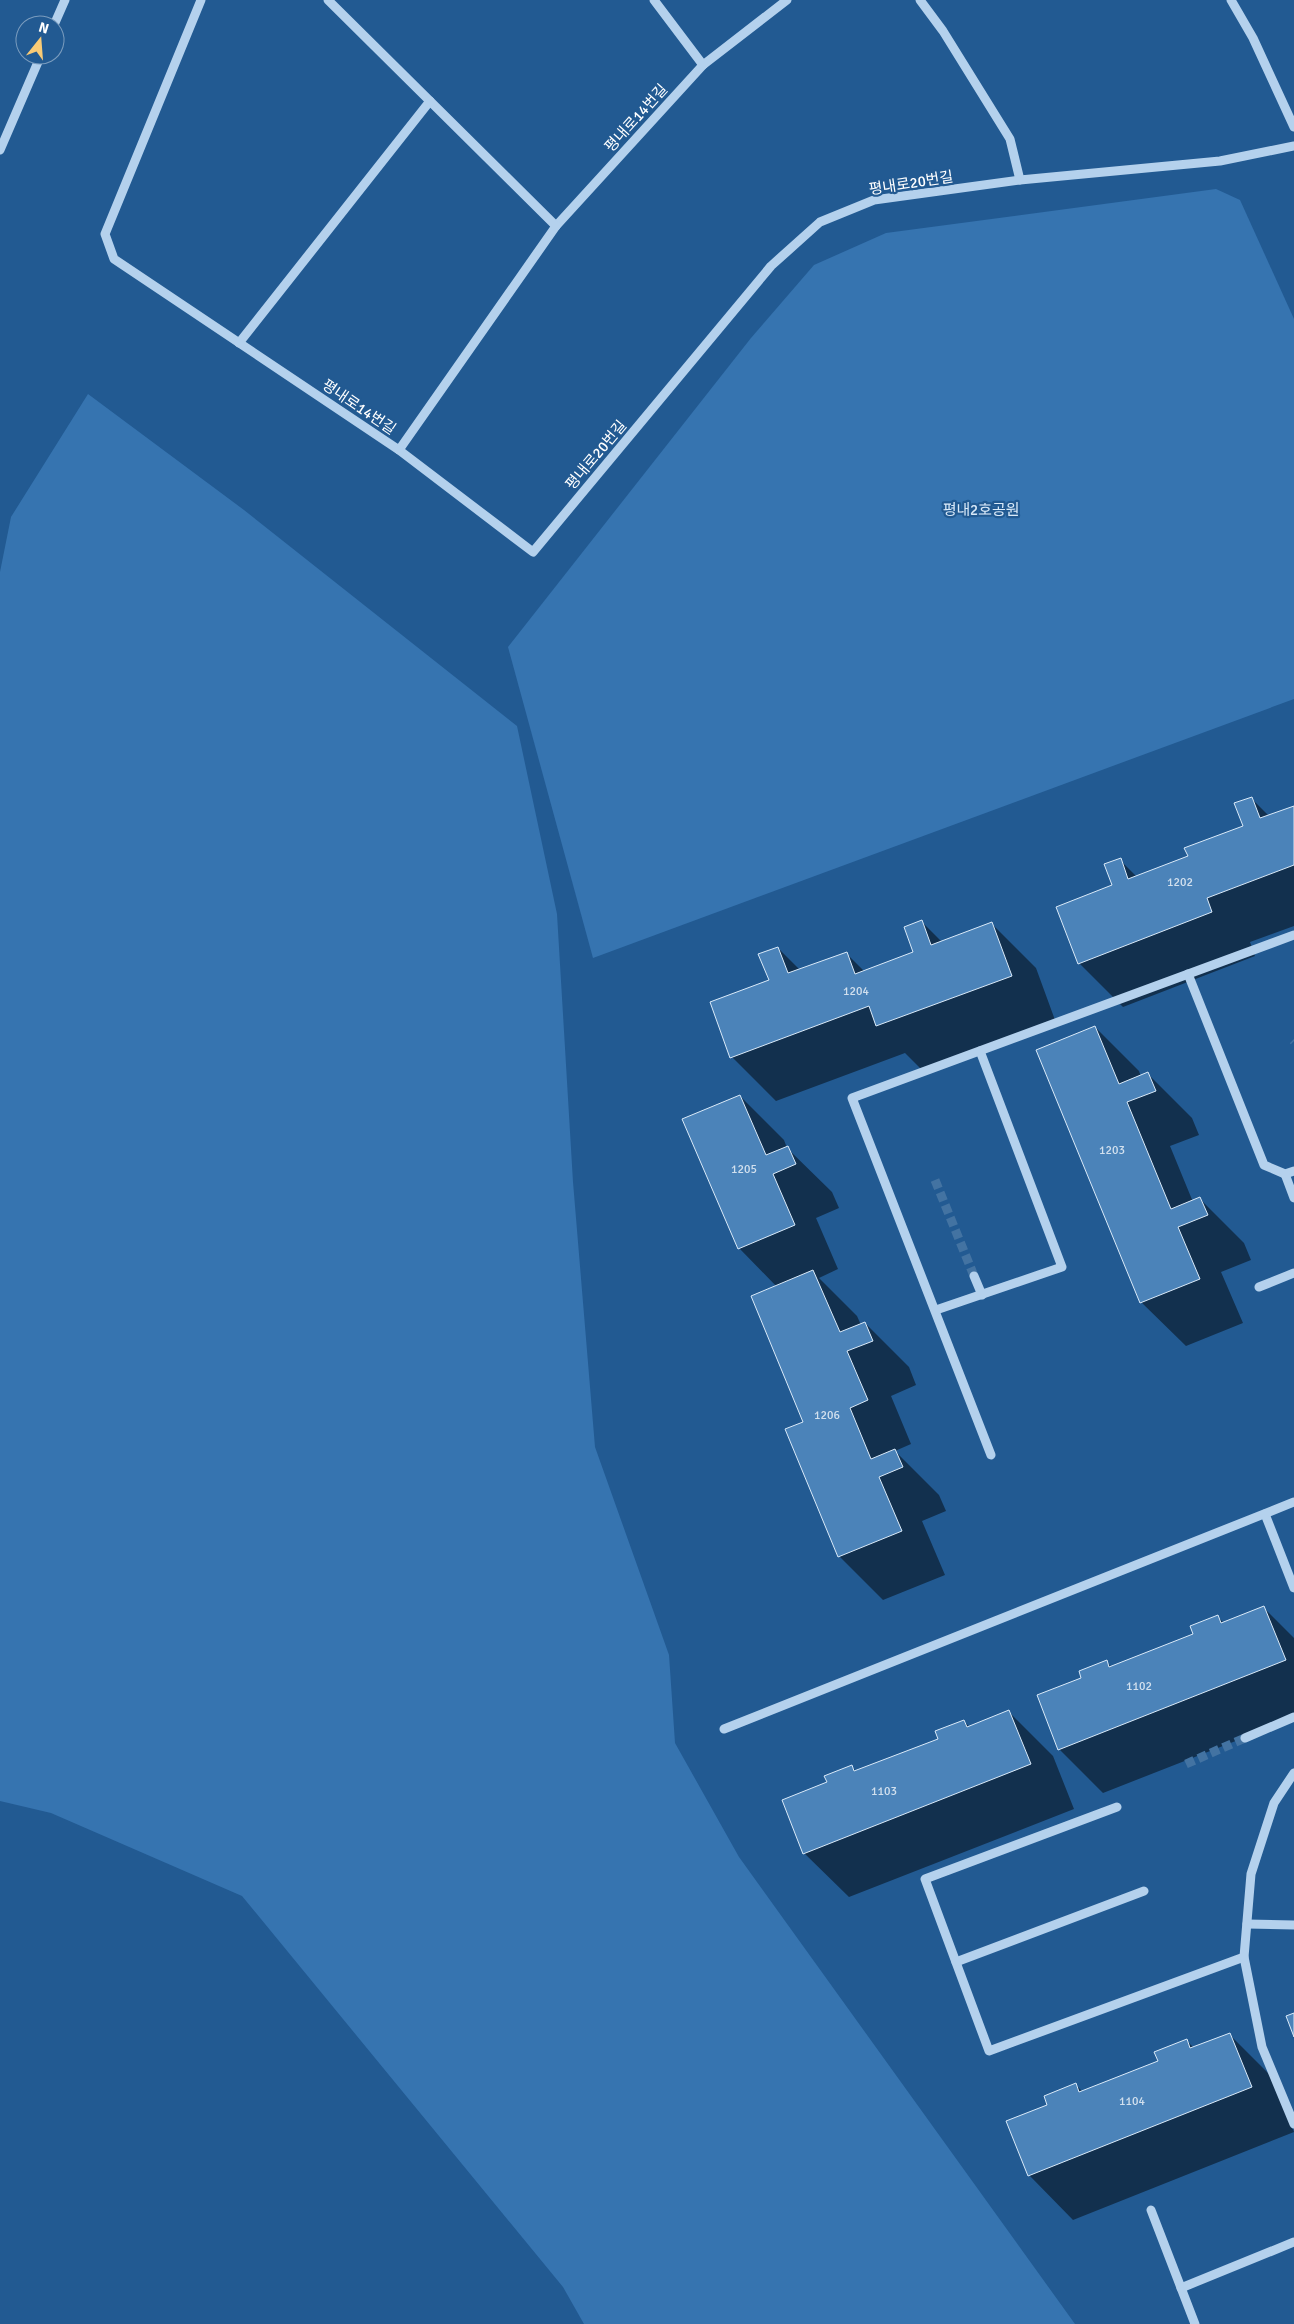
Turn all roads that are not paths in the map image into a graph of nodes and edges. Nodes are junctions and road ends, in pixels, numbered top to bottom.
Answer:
1 (65, 0) edge
2 (201, 0) edge
3 (328, 0) edge
4 (654, 0) edge
5 (788, 0) edge
6 (920, 0) edge
7 (1231, 0) edge
8 (58, 15) edge
9 (37, 65) edge
10 (703, 65) junction
11 (430, 101) junction
12 (1294, 127) edge
13 (1294, 146) edge
14 (0, 150) edge
15 (1020, 180) junction
16 (556, 226) junction
17 (239, 343) junction
18 (399, 450) junction
19 (1294, 935) edge
20 (1188, 974) junction
21 (980, 1051) junction
22 (1290, 1173) edge
23 (1294, 1198) edge
24 (1294, 1273) edge
25 (974, 1276) tunnel mouth
26 (1259, 1287) dead end
27 (982, 1295) junction
28 (936, 1310) junction
29 (991, 1455) dead end
30 (1294, 1502) edge
31 (1265, 1514) junction
32 (1294, 1588) edge
33 (1294, 1717) edge
34 (724, 1729) dead end
35 (1244, 1738) tunnel mouth
36 (1294, 1773) edge
37 (1117, 1807) dead end
38 (1144, 1891) dead end
39 (1247, 1924) junction
40 (1294, 1925) edge
41 (1244, 1956) junction
42 (956, 1962) junction
43 (1294, 2124) edge
44 (1150, 2210) dead end
45 (1294, 2242) edge
46 (1181, 2288) junction
47 (1194, 2324) edge

1 - 8 street
2 - 17 street, 평내로14번길
3 - 11 street
4 - 10 street
5 - 10 street, 평내로14번길
6 - 15 street
7 - 12 street
9 - 14 street
10 - 16 street, 평내로14번길
11 - 16 street
11 - 17 street
13 - 15 street, 평내로20번길
15 - 18 street, 평내로20번길
16 - 18 street, 평내로14번길
17 - 18 street, 평내로14번길
19 - 20 street
20 - 21 street
20 - 22 street
21 - 27 street
21 - 28 street
22 - 23 street
24 - 26 street
25 - 27 street
27 - 28 street
28 - 29 street
30 - 31 street
31 - 32 street
31 - 34 street
33 - 35 street
36 - 39 street
37 - 42 street
38 - 42 street
39 - 40 street
39 - 41 street
41 - 42 street
41 - 43 street
44 - 46 street
45 - 46 street
46 - 47 street

